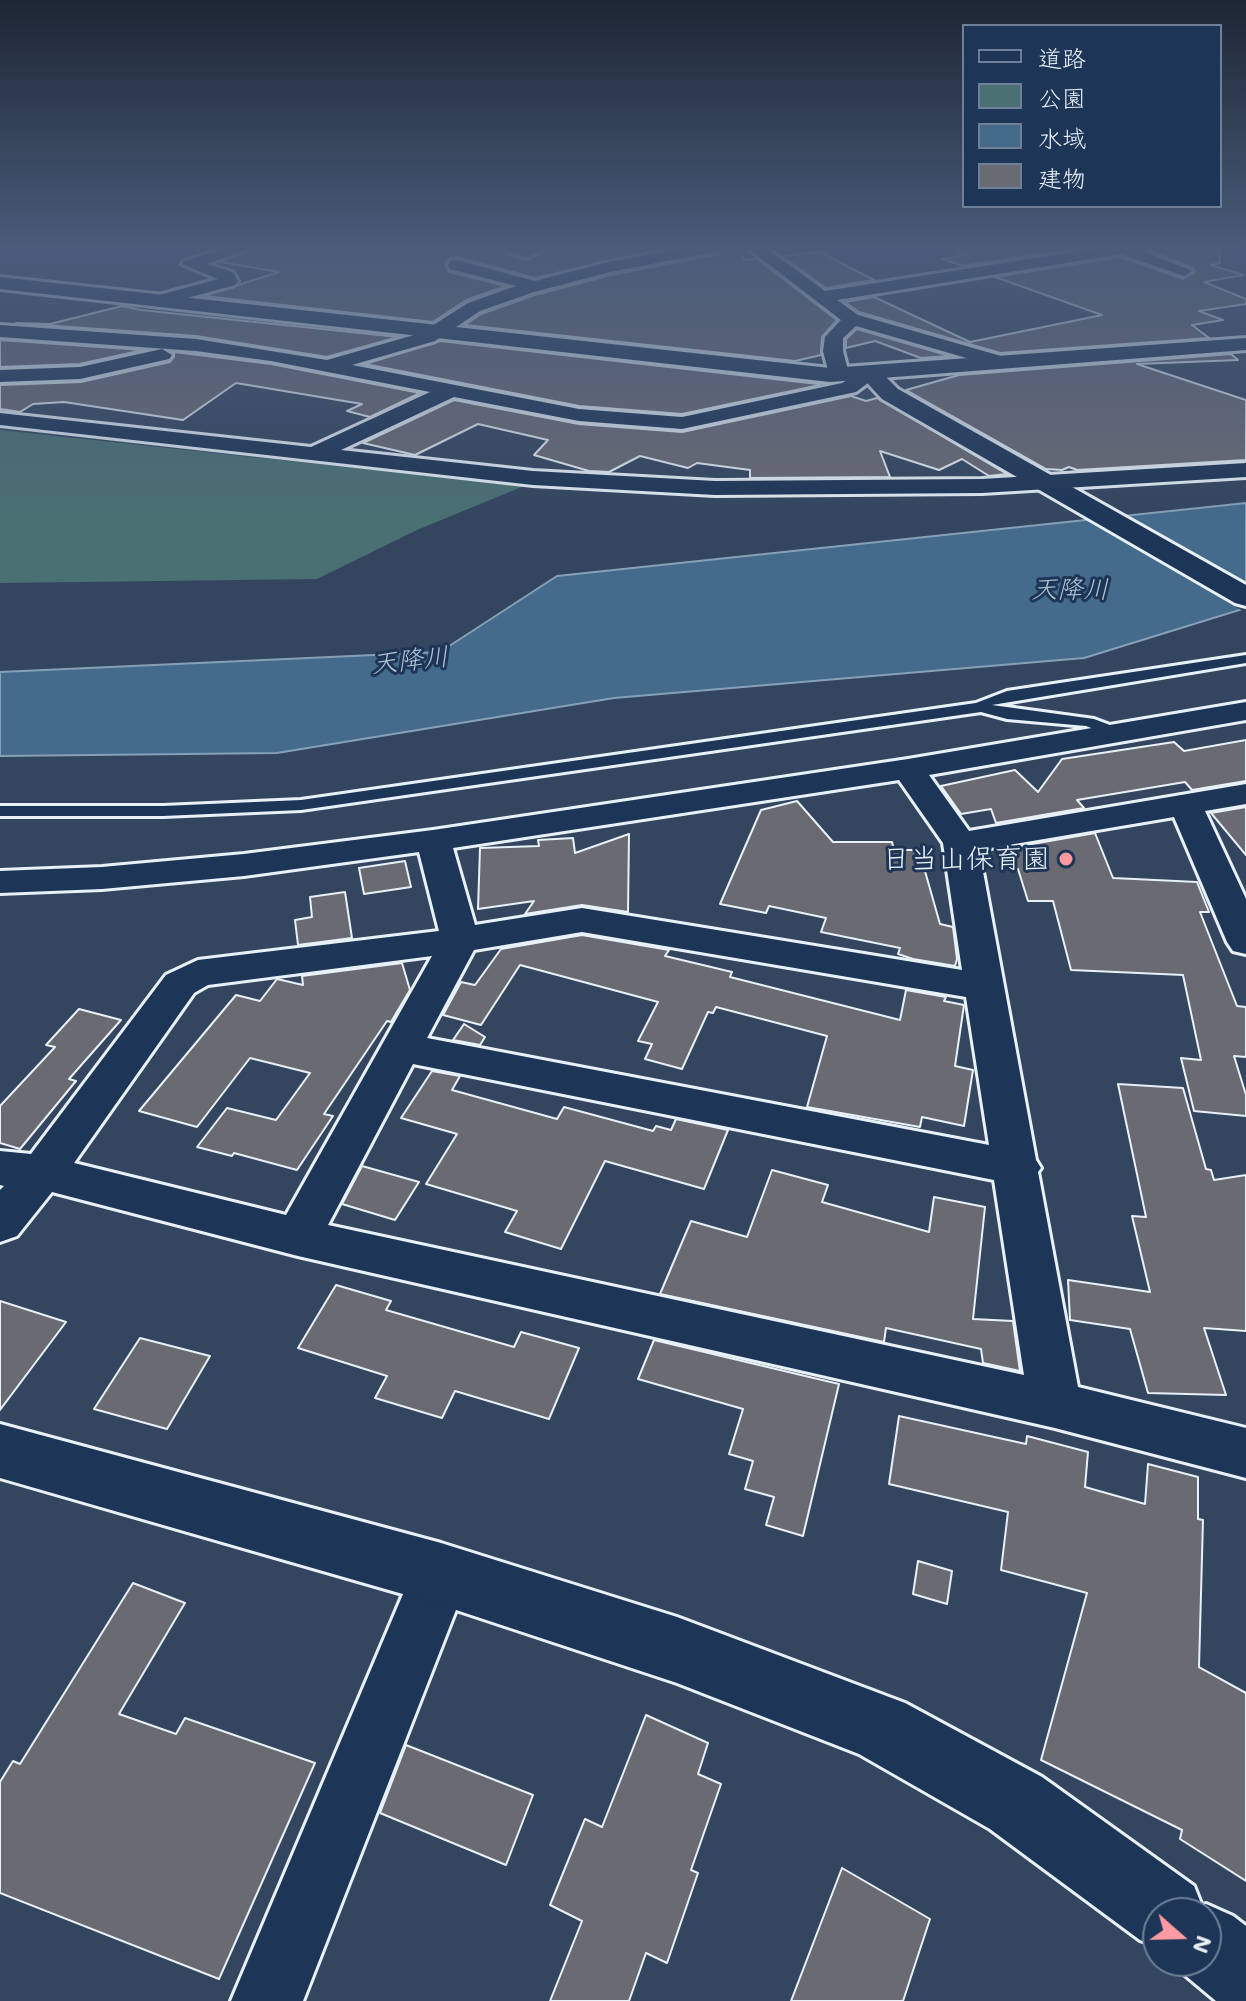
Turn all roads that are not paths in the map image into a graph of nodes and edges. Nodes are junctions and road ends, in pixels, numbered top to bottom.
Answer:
1 (112, 339) edge
2 (413, 339) edge
3 (502, 339) edge
4 (834, 339) edge
5 (923, 339) edge
6 (1246, 344) edge
7 (201, 346) junction
8 (994, 360) junction
9 (329, 365) junction
10 (869, 373) junction
11 (839, 374) junction
12 (0, 376) edge
13 (452, 390) junction
14 (0, 419) edge
15 (314, 454) junction
16 (1246, 470) edge
17 (1050, 483) junction
18 (1246, 597) edge
19 (1246, 659) edge
20 (981, 707) junction
21 (1246, 711) edge
22 (1117, 733) junction
23 (908, 769) junction
24 (1246, 794) edge
25 (1182, 805) junction
26 (0, 811) edge
27 (433, 840) junction
28 (960, 843) junction
29 (0, 882) edge
30 (460, 940) junction
31 (1246, 942) edge
32 (984, 987) junction
33 (399, 1047) junction
34 (1018, 1168) junction
35 (21, 1170) edge
36 (0, 1223) edge
37 (298, 1237) junction
38 (1055, 1405) junction
39 (0, 1451) edge
40 (1246, 1453) edge
41 (441, 1574) junction
42 (1145, 1897) edge
43 (1222, 1956) edge
44 (1246, 1975) edge
45 (267, 2001) edge

1 - 7 street
2 - 9 street
3 - 11 main road
4 - 11 street
5 - 8 street
6 - 8 main road
7 - 9 street
7 - 12 street
8 - 10 main road
9 - 13 street
10 - 11 main road
10 - 13 street
10 - 17 main road
13 - 15 street
14 - 15 street
15 - 17 street
16 - 17 street
17 - 18 main road
19 - 20 lane
20 - 22 lane
20 - 26 lane
21 - 22 street
22 - 23 street
23 - 27 street
23 - 28 street
24 - 25 street
25 - 28 street
25 - 31 street
27 - 29 street
27 - 30 street
28 - 32 street
30 - 32 street
30 - 33 street
30 - 35 street
32 - 34 street
33 - 34 street
33 - 37 street
34 - 38 street
35 - 36 street
35 - 37 street
37 - 38 street
38 - 40 street
39 - 41 main road
41 - 42 main road
41 - 45 street
43 - 44 main road

